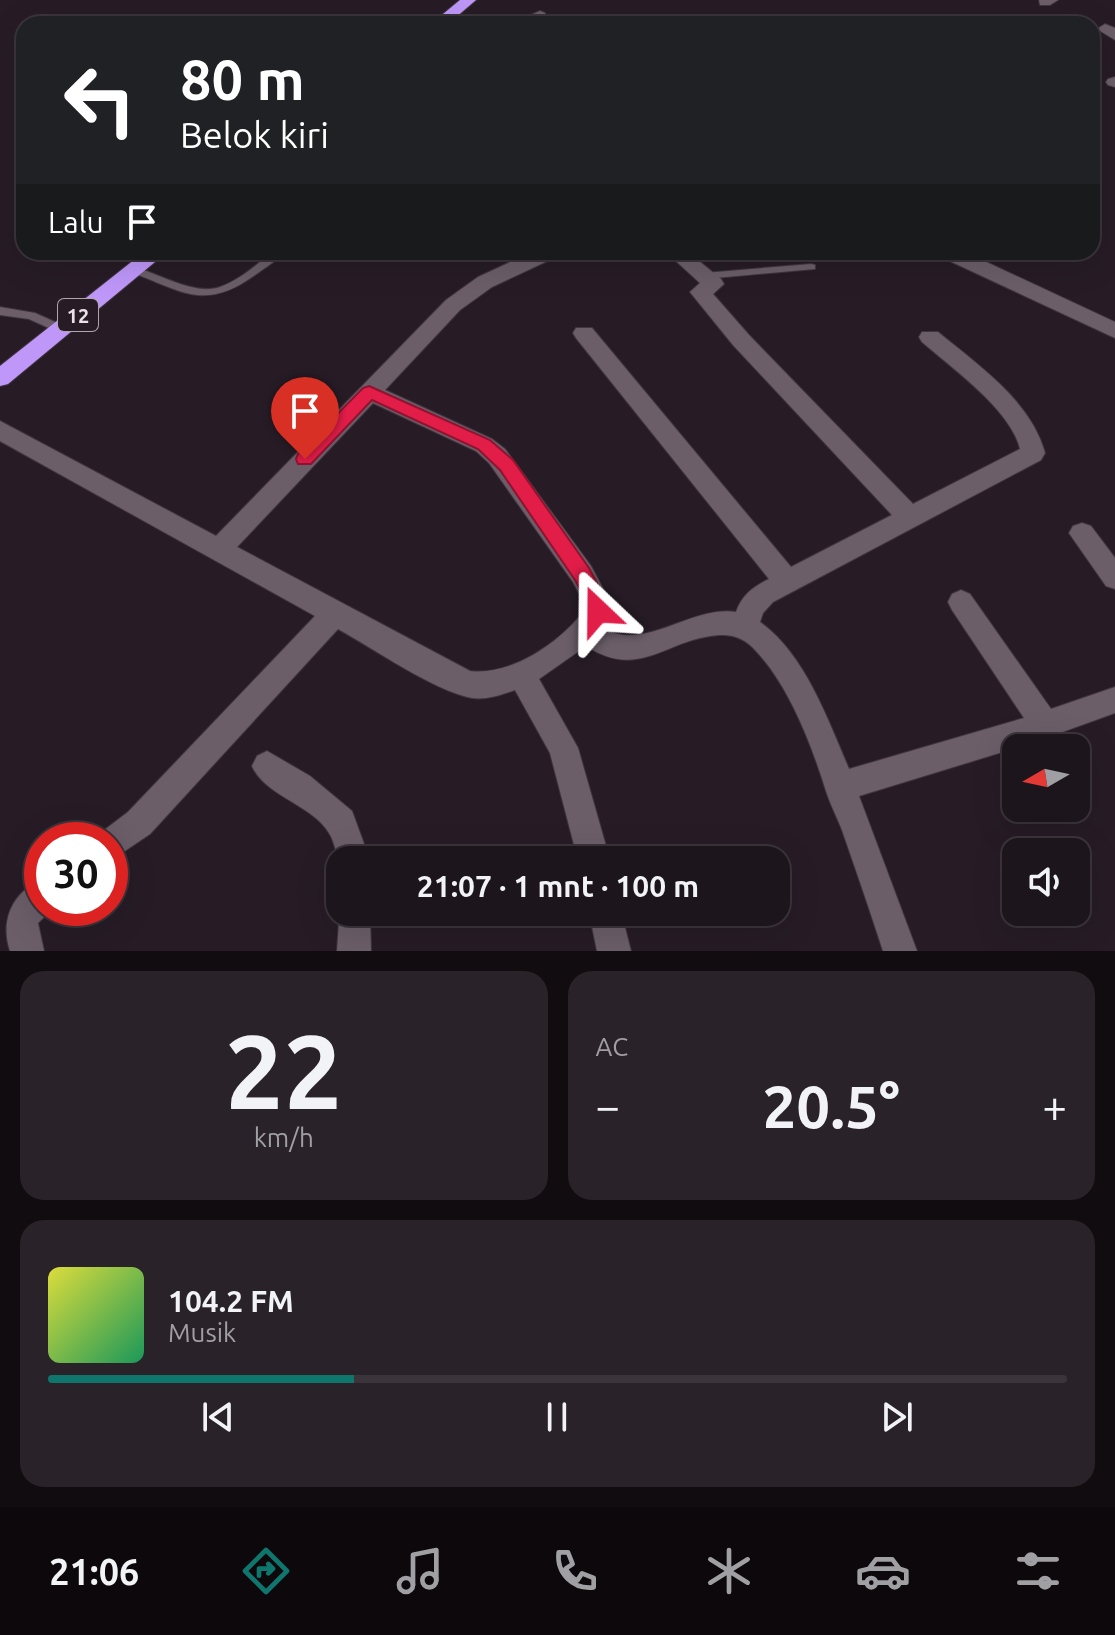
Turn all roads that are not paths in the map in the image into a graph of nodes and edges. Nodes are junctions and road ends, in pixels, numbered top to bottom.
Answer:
1 (469, 0) edge
2 (449, 16) edge
3 (147, 260) edge
4 (269, 260) edge
5 (532, 260) edge
6 (685, 260) edge
7 (965, 260) edge
8 (811, 267) dead end
9 (135, 270) junction
10 (704, 276) junction
11 (0, 311) edge
12 (60, 329) junction
13 (1115, 331) edge
14 (584, 333) dead end
15 (930, 337) dead end
16 (0, 378) edge
17 (369, 392) junction
18 (0, 430) edge
19 (910, 517) junction
20 (1082, 533) dead end
21 (219, 549) junction
22 (1115, 578) edge
23 (786, 581) junction
24 (961, 602) dead end
25 (335, 613) junction
26 (746, 626) junction
27 (584, 630) junction
28 (520, 673) junction
29 (1115, 700) edge
30 (1045, 724) junction
31 (267, 766) dead end
32 (839, 787) junction
33 (128, 831) edge
34 (349, 846) edge
35 (590, 846) edge
36 (24, 913) edge
37 (354, 926) edge
38 (608, 926) edge
39 (27, 951) edge
40 (354, 951) edge
41 (614, 951) edge
42 (900, 951) edge

1 - 2 highway
3 - 9 highway, 12
4 - 9 lane
5 - 17 street
6 - 10 street
7 - 13 street
8 - 10 lane
9 - 12 highway, 12
10 - 19 street
11 - 12 lane
12 - 16 highway, 12
14 - 23 street
15 - 19 street
17 - 21 street
17 - 27 street
18 - 21 street
19 - 23 street
20 - 22 street
21 - 25 street
23 - 26 street
24 - 30 street
25 - 28 street
25 - 33 street
26 - 27 street
26 - 32 street
27 - 28 street
28 - 35 street
29 - 30 street
30 - 32 street
31 - 34 street
32 - 42 street
36 - 39 street
37 - 40 street
38 - 41 street

